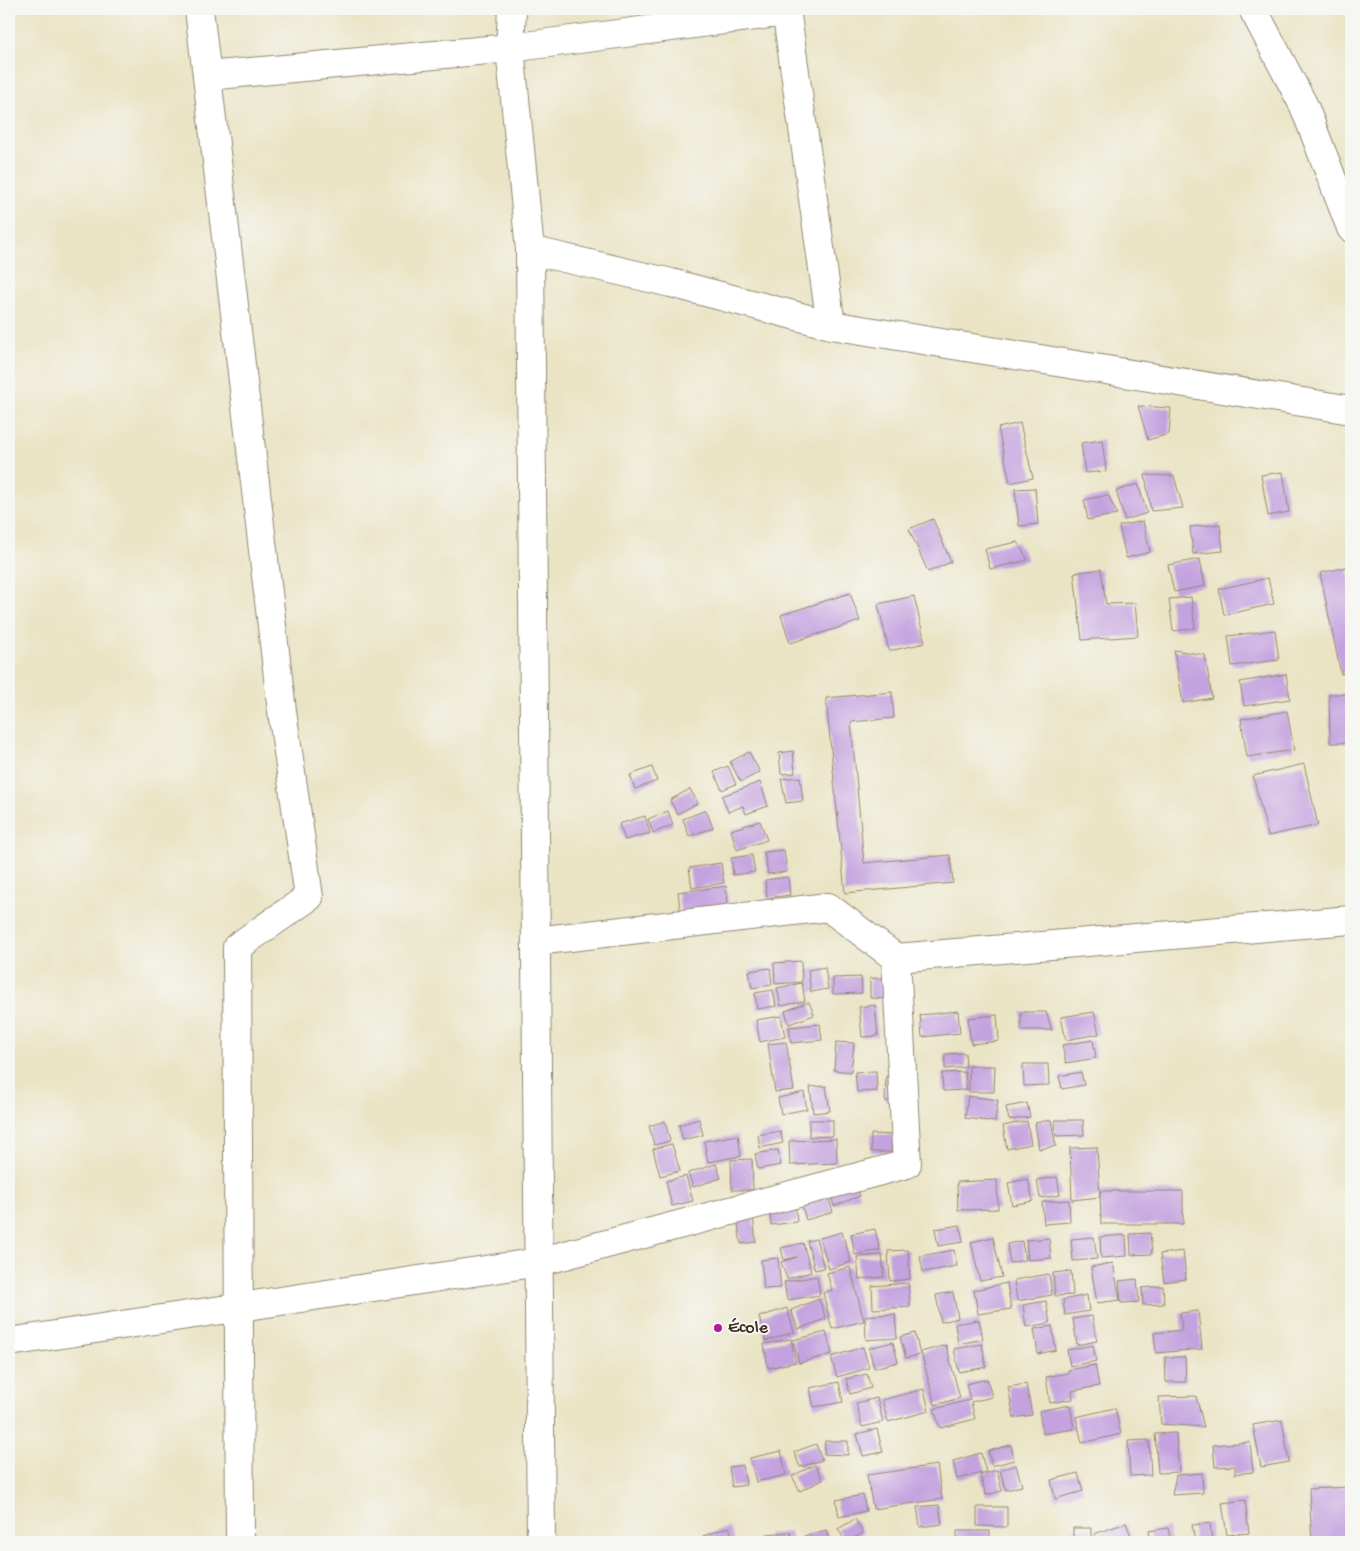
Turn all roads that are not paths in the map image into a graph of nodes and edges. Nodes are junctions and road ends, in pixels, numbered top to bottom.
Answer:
1 (199, 9) edge
2 (512, 9) edge
3 (1253, 9) edge
4 (786, 10) edge
5 (510, 48) junction
6 (207, 76) junction
7 (1351, 228) edge
8 (530, 250) junction
9 (831, 325) junction
10 (1351, 410) edge
11 (1351, 920) edge
12 (536, 941) junction
13 (896, 958) junction
14 (539, 1262) junction
15 (239, 1306) junction
16 (9, 1342) edge
17 (240, 1542) edge
18 (541, 1542) edge

1 - 6 street
2 - 5 street
3 - 7 street
4 - 5 street
4 - 9 street
5 - 6 street
5 - 8 street
6 - 15 street
8 - 9 street
8 - 12 street
9 - 10 street
11 - 13 street
12 - 13 street
12 - 14 street
13 - 14 street
14 - 15 street
14 - 18 street
15 - 16 street
15 - 17 street

